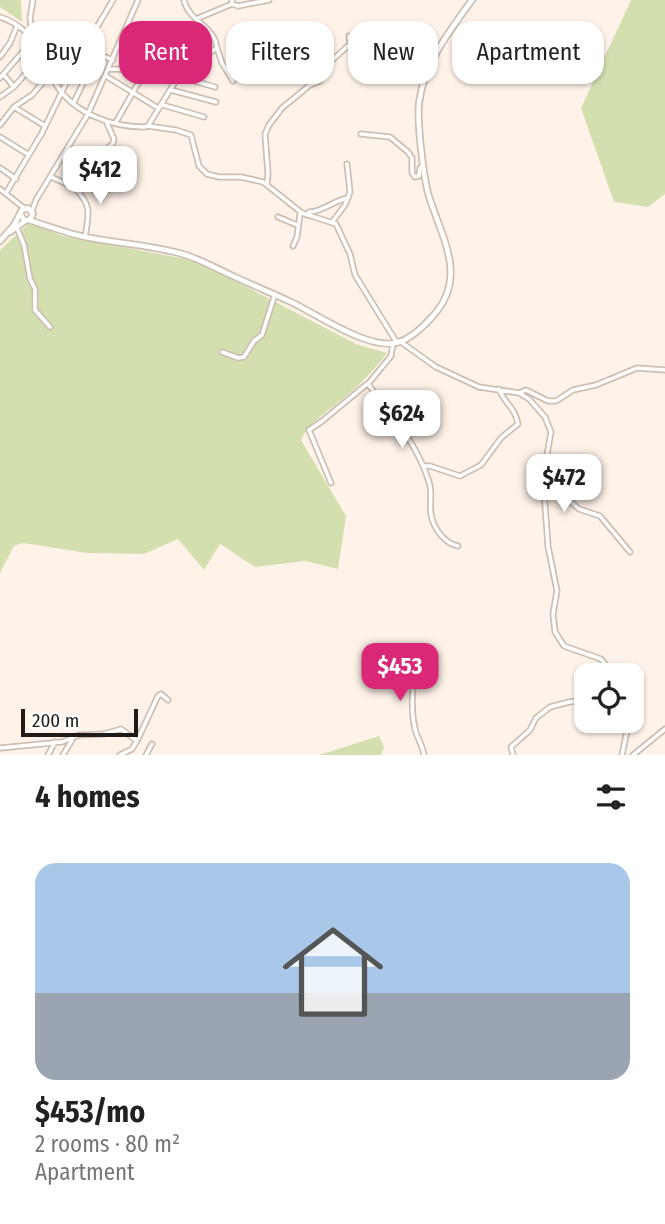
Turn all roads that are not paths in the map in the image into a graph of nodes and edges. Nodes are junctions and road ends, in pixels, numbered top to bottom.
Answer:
1 (33, 0) edge
2 (113, 0) edge
3 (138, 0) edge
4 (184, 0) edge
5 (269, 0) edge
6 (472, 0) edge
7 (232, 2) edge
8 (247, 2) edge
9 (0, 18) edge
10 (198, 20) junction
11 (30, 21) edge
12 (101, 21) edge
13 (129, 21) edge
14 (17, 26) junction
15 (21, 30) edge
16 (119, 45) edge
17 (348, 46) edge
18 (217, 48) junction
19 (212, 51) edge
20 (21, 54) edge
21 (105, 56) edge
22 (0, 57) edge
23 (113, 60) junction
24 (110, 69) junction
25 (226, 70) edge
26 (1, 76) edge
27 (106, 76) junction
28 (21, 79) edge
29 (42, 84) edge
30 (58, 84) edge
31 (65, 84) edge
32 (83, 84) edge
33 (174, 84) edge
34 (205, 84) edge
35 (14, 87) junction
36 (215, 87) dead end
37 (171, 90) junction
38 (61, 91) junction
39 (132, 93) junction
40 (0, 97) edge
41 (74, 102) junction
42 (216, 102) dead end
43 (160, 106) junction
44 (14, 107) junction
45 (88, 114) junction
46 (204, 117) dead end
47 (106, 120) junction
48 (1, 122) edge
49 (115, 123) junction
50 (46, 126) junction
51 (148, 126) junction
52 (361, 134) dead end
53 (0, 137) edge
54 (29, 155) junction
55 (98, 159) junction
56 (347, 164) dead end
57 (425, 166) junction
58 (0, 168) edge
59 (101, 173) dead end
60 (51, 177) junction
61 (16, 179) junction
62 (88, 180) junction
63 (267, 184) junction
64 (72, 186) junction
65 (0, 189) edge
66 (6, 193) junction
67 (349, 199) junction
68 (36, 200) junction
69 (22, 211) junction
70 (32, 212) junction
71 (305, 214) junction
72 (278, 217) dead end
73 (27, 221) junction
74 (333, 221) junction
75 (43, 224) junction
76 (297, 225) junction
77 (17, 228) junction
78 (6, 234) junction
79 (85, 237) junction
80 (0, 241) edge
81 (293, 246) dead end
82 (275, 294) junction
83 (50, 327) dead end
84 (397, 343) junction
85 (222, 352) dead end
86 (665, 370) edge
87 (368, 382) junction
88 (499, 389) junction
89 (519, 393) junction
90 (549, 448) junction
91 (424, 467) junction
92 (331, 483) dead end
93 (458, 546) dead end
94 (631, 552) dead end
95 (419, 651) dead end
96 (604, 663) edge
97 (168, 700) dead end
98 (574, 702) edge
99 (665, 729) edge
100 (627, 733) edge
101 (73, 738) junction
102 (137, 741) junction
103 (55, 742) junction
104 (152, 744) dead end
105 (13, 746) junction
106 (0, 748) edge
107 (128, 751) junction
108 (12, 755) edge
109 (48, 755) edge
110 (63, 755) edge
111 (120, 755) edge
112 (134, 755) edge
113 (146, 755) edge
114 (424, 755) edge
115 (513, 755) edge
116 (622, 755) edge
117 (633, 755) edge

1 - 11 street
2 - 12 street
3 - 13 street
4 - 10 street
5 - 8 street
6 - 57 street
7 - 8 street
7 - 10 street
9 - 14 street
10 - 18 street
14 - 15 street
14 - 22 street
16 - 23 street
17 - 63 street
18 - 19 street
18 - 25 street
20 - 26 street
21 - 23 street
23 - 24 street
24 - 27 street
24 - 39 street
26 - 35 street
27 - 39 street
27 - 45 street
28 - 35 street
29 - 44 street
30 - 38 street
31 - 38 street
32 - 41 street
33 - 37 street
34 - 36 street
35 - 40 street
37 - 42 street
37 - 43 street
38 - 41 street
38 - 50 street
39 - 43 street
39 - 49 street
41 - 45 street
43 - 46 street
43 - 51 street
44 - 48 street
44 - 50 street
45 - 47 street
45 - 60 street
47 - 49 street
47 - 55 street
49 - 51 street
50 - 54 street
51 - 63 street
52 - 57 street
53 - 54 street
54 - 61 street
55 - 62 street
55 - 64 street
56 - 67 street
57 - 84 street
58 - 61 street
59 - 62 street
60 - 64 street
60 - 68 street
61 - 66 street
62 - 64 street
63 - 71 street
64 - 79 street
65 - 66 street
66 - 69 street
67 - 71 street
67 - 74 street
68 - 69 street
68 - 70 street
69 - 70 street
69 - 73 street
69 - 78 street
70 - 73 street
70 - 75 street
71 - 74 street
71 - 76 street
72 - 76 street
73 - 75 street
73 - 77 street
74 - 84 street
75 - 79 street
76 - 81 street
77 - 78 street
77 - 83 street
78 - 80 street
79 - 82 street
82 - 84 street
82 - 85 street
84 - 87 street
84 - 88 street
86 - 89 street
87 - 91 street
87 - 92 street
88 - 89 street
88 - 91 street
89 - 90 street
90 - 94 street
90 - 96 street
91 - 93 street
95 - 114 street
97 - 102 street
98 - 115 street
99 - 117 street
100 - 116 street
101 - 102 street
101 - 103 street
101 - 110 street
102 - 107 street
103 - 105 street
103 - 109 street
104 - 113 street
105 - 106 street
105 - 108 street
107 - 111 street
107 - 112 street

